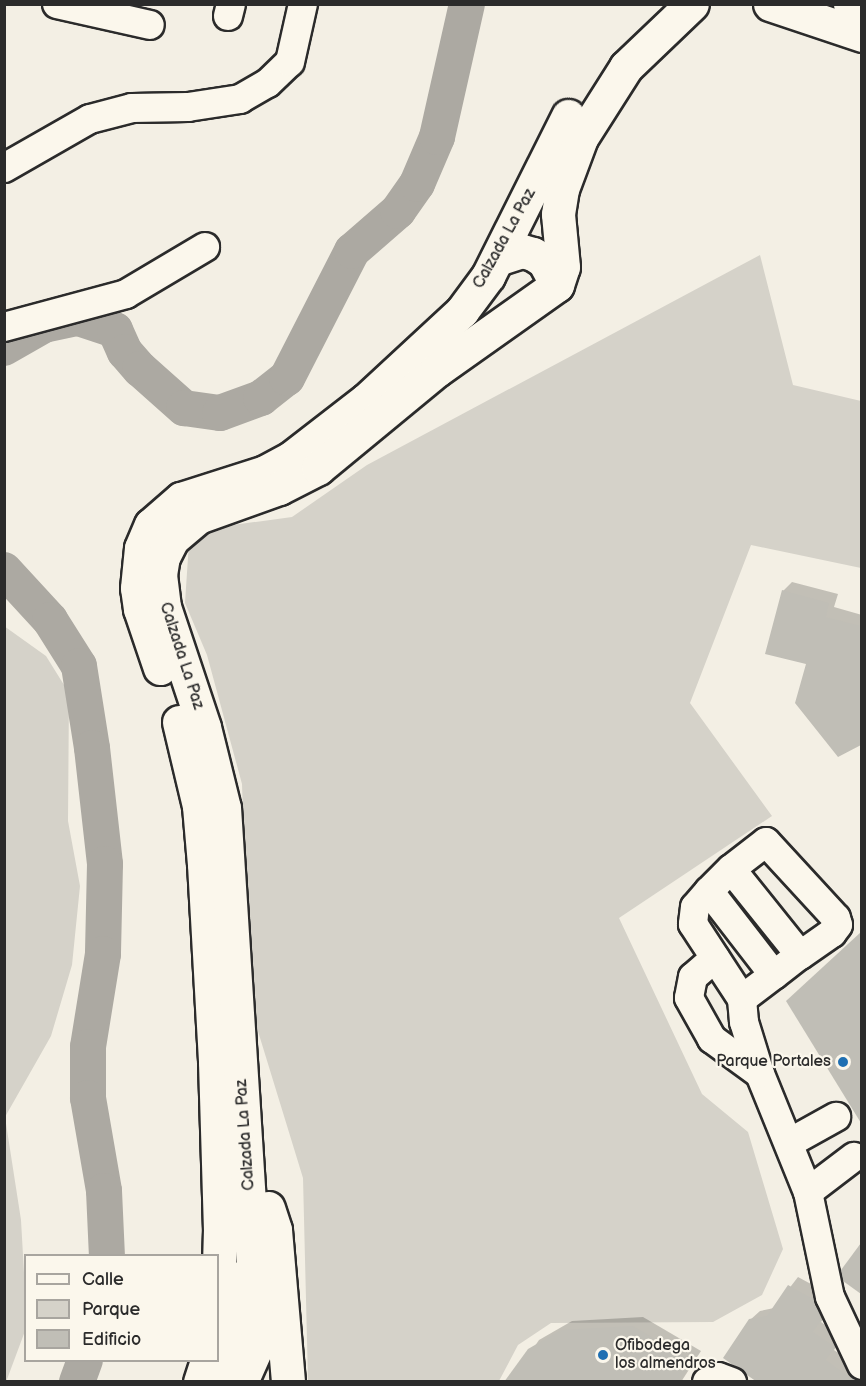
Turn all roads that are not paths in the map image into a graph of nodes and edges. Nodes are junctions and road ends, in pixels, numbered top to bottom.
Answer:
1 (57, 4) edge
2 (303, 4) edge
3 (663, 4) edge
4 (692, 4) edge
5 (770, 4) edge
6 (850, 4) edge
7 (861, 8) edge
8 (150, 26) dead end
9 (861, 35) edge
10 (4, 168) edge
11 (205, 247) dead end
12 (497, 259) junction
13 (557, 285) junction
14 (4, 327) edge
15 (731, 869) junction
16 (709, 891) junction
17 (800, 954) junction
18 (715, 958) junction
19 (774, 975) junction
20 (743, 1010) junction
21 (712, 1039) junction
22 (759, 1074) junction
23 (836, 1117) dead end
24 (248, 1143) junction
25 (789, 1143) junction
26 (854, 1157) dead end
27 (808, 1192) junction
28 (220, 1245) junction
29 (219, 1271) edge
30 (206, 1362) edge
31 (861, 1365) edge
32 (243, 1379) edge
33 (200, 1382) edge
34 (288, 1382) edge
35 (707, 1382) edge
36 (732, 1382) edge

1 - 8 street
2 - 10 street
3 - 12 main road, Calzada La Paz
4 - 13 main road, Calzada La Paz
5 - 9 main road
6 - 7 main road
11 - 14 street
12 - 13 main road
12 - 28 main road, Calzada La Paz
13 - 24 main road, Calzada La Paz
15 - 16 street
15 - 17 street
15 - 17 street
16 - 18 street
16 - 19 street
17 - 19 street
18 - 20 street
18 - 21 street
19 - 20 street
20 - 21 street
20 - 22 street
21 - 22 street
22 - 25 street
23 - 25 street
24 - 32 main road, Calzada La Paz
24 - 34 main road
25 - 27 street
26 - 27 street
27 - 31 street
28 - 29 main road, Calzada La Paz
28 - 32 main road
30 - 33 main road
35 - 36 street

